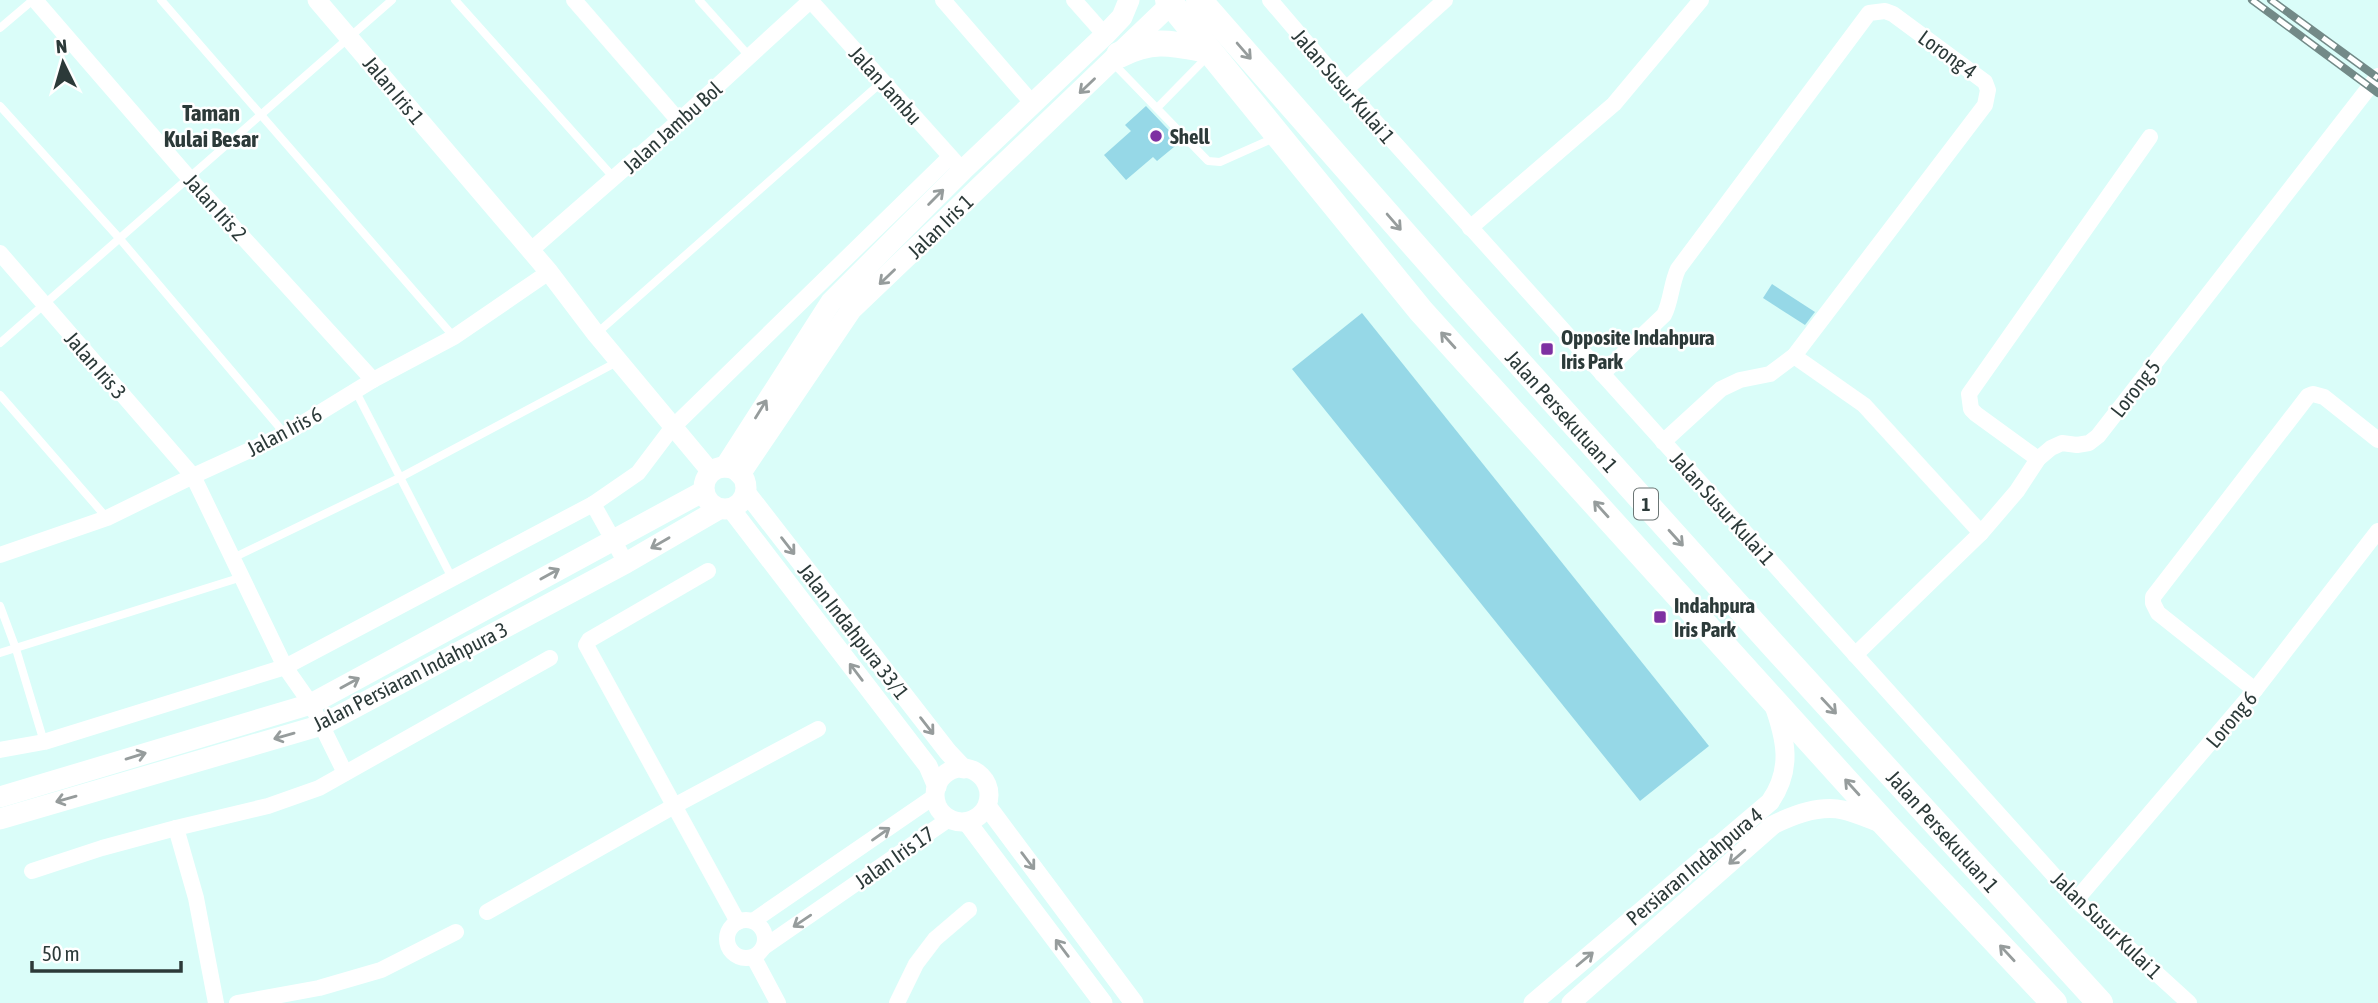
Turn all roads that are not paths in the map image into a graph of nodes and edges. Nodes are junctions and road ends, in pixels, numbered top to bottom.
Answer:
1 (34, 0) edge
2 (161, 0) edge
3 (317, 0) edge
4 (391, 0) edge
5 (455, 0) edge
6 (574, 0) edge
7 (699, 0) edge
8 (943, 0) edge
9 (1074, 0) edge
10 (1129, 0) edge
11 (1199, 0) edge
12 (1270, 0) edge
13 (1445, 0) edge
14 (1701, 0) edge
15 (810, 1) edge
16 (1170, 1) edge
17 (0, 28) edge
18 (350, 37) junction
19 (1112, 51) junction
20 (1209, 52) junction
21 (750, 57) junction
22 (2378, 76) edge
23 (883, 81) junction
24 (1346, 89) junction
25 (1033, 104) junction
26 (0, 106) edge
27 (1157, 108) junction
28 (262, 114) junction
29 (679, 121) junction
30 (1280, 135) junction
31 (2150, 137) dead end
32 (957, 163) junction
33 (189, 178) junction
34 (614, 178) junction
35 (1470, 228) junction
36 (120, 239) junction
37 (531, 250) junction
38 (0, 253) edge
39 (549, 272) junction
40 (44, 305) junction
41 (596, 334) junction
42 (454, 337) junction
43 (0, 343) edge
44 (1794, 356) junction
45 (619, 362) junction
46 (1602, 374) junction
47 (373, 380) junction
48 (355, 390) junction
49 (0, 395) edge
50 (672, 428) junction
51 (285, 434) junction
52 (2378, 440) edge
53 (1663, 442) junction
54 (2038, 459) junction
55 (193, 476) junction
56 (401, 477) junction
57 (725, 479) junction
58 (593, 504) junction
59 (725, 509) junction
60 (107, 518) junction
61 (2378, 531) edge
62 (1981, 533) junction
63 (613, 540) junction
64 (2, 551) edge
65 (233, 558) junction
66 (626, 563) junction
67 (708, 571) dead end
68 (242, 577) junction
69 (452, 578) junction
70 (0, 606) edge
71 (16, 649) junction
72 (0, 653) edge
73 (1855, 655) junction
74 (550, 658) dead end
75 (285, 667) junction
76 (2255, 690) junction
77 (1770, 696) junction
78 (311, 704) junction
79 (322, 725) junction
80 (818, 729) dead end
81 (44, 742) junction
82 (0, 750) edge
83 (964, 769) junction
84 (345, 773) junction
85 (936, 792) junction
86 (0, 797) edge
87 (987, 806) junction
88 (674, 807) junction
89 (0, 819) edge
90 (958, 820) junction
91 (1886, 825) junction
92 (177, 828) junction
93 (32, 871) dead end
94 (2076, 900) junction
95 (969, 910) dead end
96 (487, 912) dead end
97 (746, 921) junction
98 (456, 932) dead end
99 (759, 952) junction
100 (216, 1003) edge
101 (237, 1003) edge
102 (778, 1003) edge
103 (897, 1003) edge
104 (1103, 1003) edge
105 (1134, 1003) edge
106 (1533, 1003) edge
107 (1571, 1003) edge
108 (2054, 1003) edge
109 (2100, 1003) edge
110 (2189, 1003) edge

1 - 17 lane
1 - 33 street, Jalan Iris 2
2 - 28 lane
3 - 18 street, Jalan Iris 1
4 - 18 lane
5 - 34 lane
6 - 29 street
7 - 21 lane
8 - 25 street
9 - 19 street
10 - 19 main road, Jalan Iris 1
11 -> 109 highway, Jalan Persekutuan 1 / 1
12 - 24 street, Jalan Susur Kulai 1
13 - 24 street
14 - 35 street
15 - 21 street, Jalan Jambu Bol
15 - 23 street, Jalan Jambu
16 - 19 main road, Jalan Iris 1
16 - 20 highway, Jalan Persekutuan 1 / 1
18 - 28 lane
18 - 37 street, Jalan Iris 1
19 - 20 highway
19 - 25 main road, Jalan Iris 1
19 - 27 lane
19 -> 57 main road, Jalan Iris 1
20 - 27 lane
20 - 30 highway, Jalan Persekutuan 1 / 1
21 - 29 street, Jalan Jambu Bol
22 - 54 street, Lorong 5
23 - 32 street, Jalan Jambu
23 - 41 lane
24 - 35 street, Jalan Susur Kulai 1
25 - 32 main road, Jalan Iris 1
26 - 36 lane
27 - 30 lane
28 - 33 lane
28 - 42 lane
29 - 34 street, Jalan Jambu Bol
77 -> 30 highway, Jalan Persekutuan 1 / 1
31 - 54 street
32 - 50 street
57 -> 32 main road, Jalan Iris 1
33 - 36 lane
33 - 47 street, Jalan Iris 2
34 - 37 street, Jalan Jambu Bol
35 - 46 street, Jalan Susur Kulai 1
36 - 40 lane
36 - 51 lane
37 - 39 street, Jalan Iris 1
38 - 40 street, Jalan Iris 3
39 - 41 street, Jalan Iris 1
39 - 42 street, Jalan Iris 6
40 - 43 lane
40 - 55 street, Jalan Iris 3
41 - 45 street, Jalan Iris 1
42 - 47 street, Jalan Iris 6
44 - 46 street, Lorong 4
44 - 53 street, Lorong 4
44 - 62 street
45 - 50 street, Jalan Iris 1
45 - 56 lane
46 - 53 street, Jalan Susur Kulai 1
47 - 48 street, Jalan Iris 6
48 - 51 street, Jalan Iris 6
48 - 56 lane
49 - 60 lane
50 - 57 street, Jalan Iris 1
50 - 58 street
51 - 55 street, Jalan Iris 6
52 - 76 street
53 - 73 street, Jalan Susur Kulai 1
54 - 62 street, Lorong 5
55 - 60 street, Jalan Iris 6
55 - 65 street, Jalan Iris 3
56 - 65 lane
56 - 69 lane
57 - 59 main road, Jalan Persiaran Indahpura 3
57 - 59 main road
57 - 63 main road, Jalan Persiaran Indahpura 3
57 -> 83 street, Jalan Indahpura 33/1
58 - 63 street
58 - 69 street
59 -> 66 main road, Jalan Persiaran Indahpura 3
85 -> 59 street, Jalan Indahpura 33/1
60 - 64 street, Jalan Iris 6
61 - 76 street, Lorong 6
62 - 73 street, Lorong 5
63 - 66 street
78 -> 63 main road, Jalan Persiaran Indahpura 3
65 - 68 street, Jalan Iris 3
66 - 79 main road, Jalan Persiaran Indahpura 3
67 - 88 street
68 - 71 lane
68 - 75 street, Jalan Iris 3
69 - 75 street
70 - 71 lane
71 - 72 lane
71 - 81 lane
73 - 94 street, Jalan Susur Kulai 1
74 - 84 street
75 - 78 street, Jalan Iris 3
75 - 81 street
76 - 94 street, Lorong 6
91 -> 77 highway, Jalan Persekutuan 1 / 1
106 -> 77 street, Persiaran Indahpura 4
78 - 79 street, Jalan Iris 3
86 -> 78 main road, Jalan Persiaran Indahpura 3
79 - 84 street, Jalan Iris 3
79 -> 89 main road, Jalan Persiaran Indahpura 3
80 - 88 street
81 - 82 street
83 - 85 street
83 - 87 street
84 - 92 street
85 - 90 street
97 -> 85 street, Jalan Iris 17
87 - 90 street
87 -> 105 street
88 - 96 street
88 - 97 street
90 -> 99 street, Jalan Iris 17
104 -> 90 street
91 -> 107 street, Persiaran Indahpura 4
108 -> 91 highway, Jalan Persekutuan 1 / 1
92 - 93 street
92 - 100 street
94 - 110 street, Jalan Susur Kulai 1
95 - 103 street
97 - 99 street
97 - 99 street
98 - 101 street
99 - 102 street

